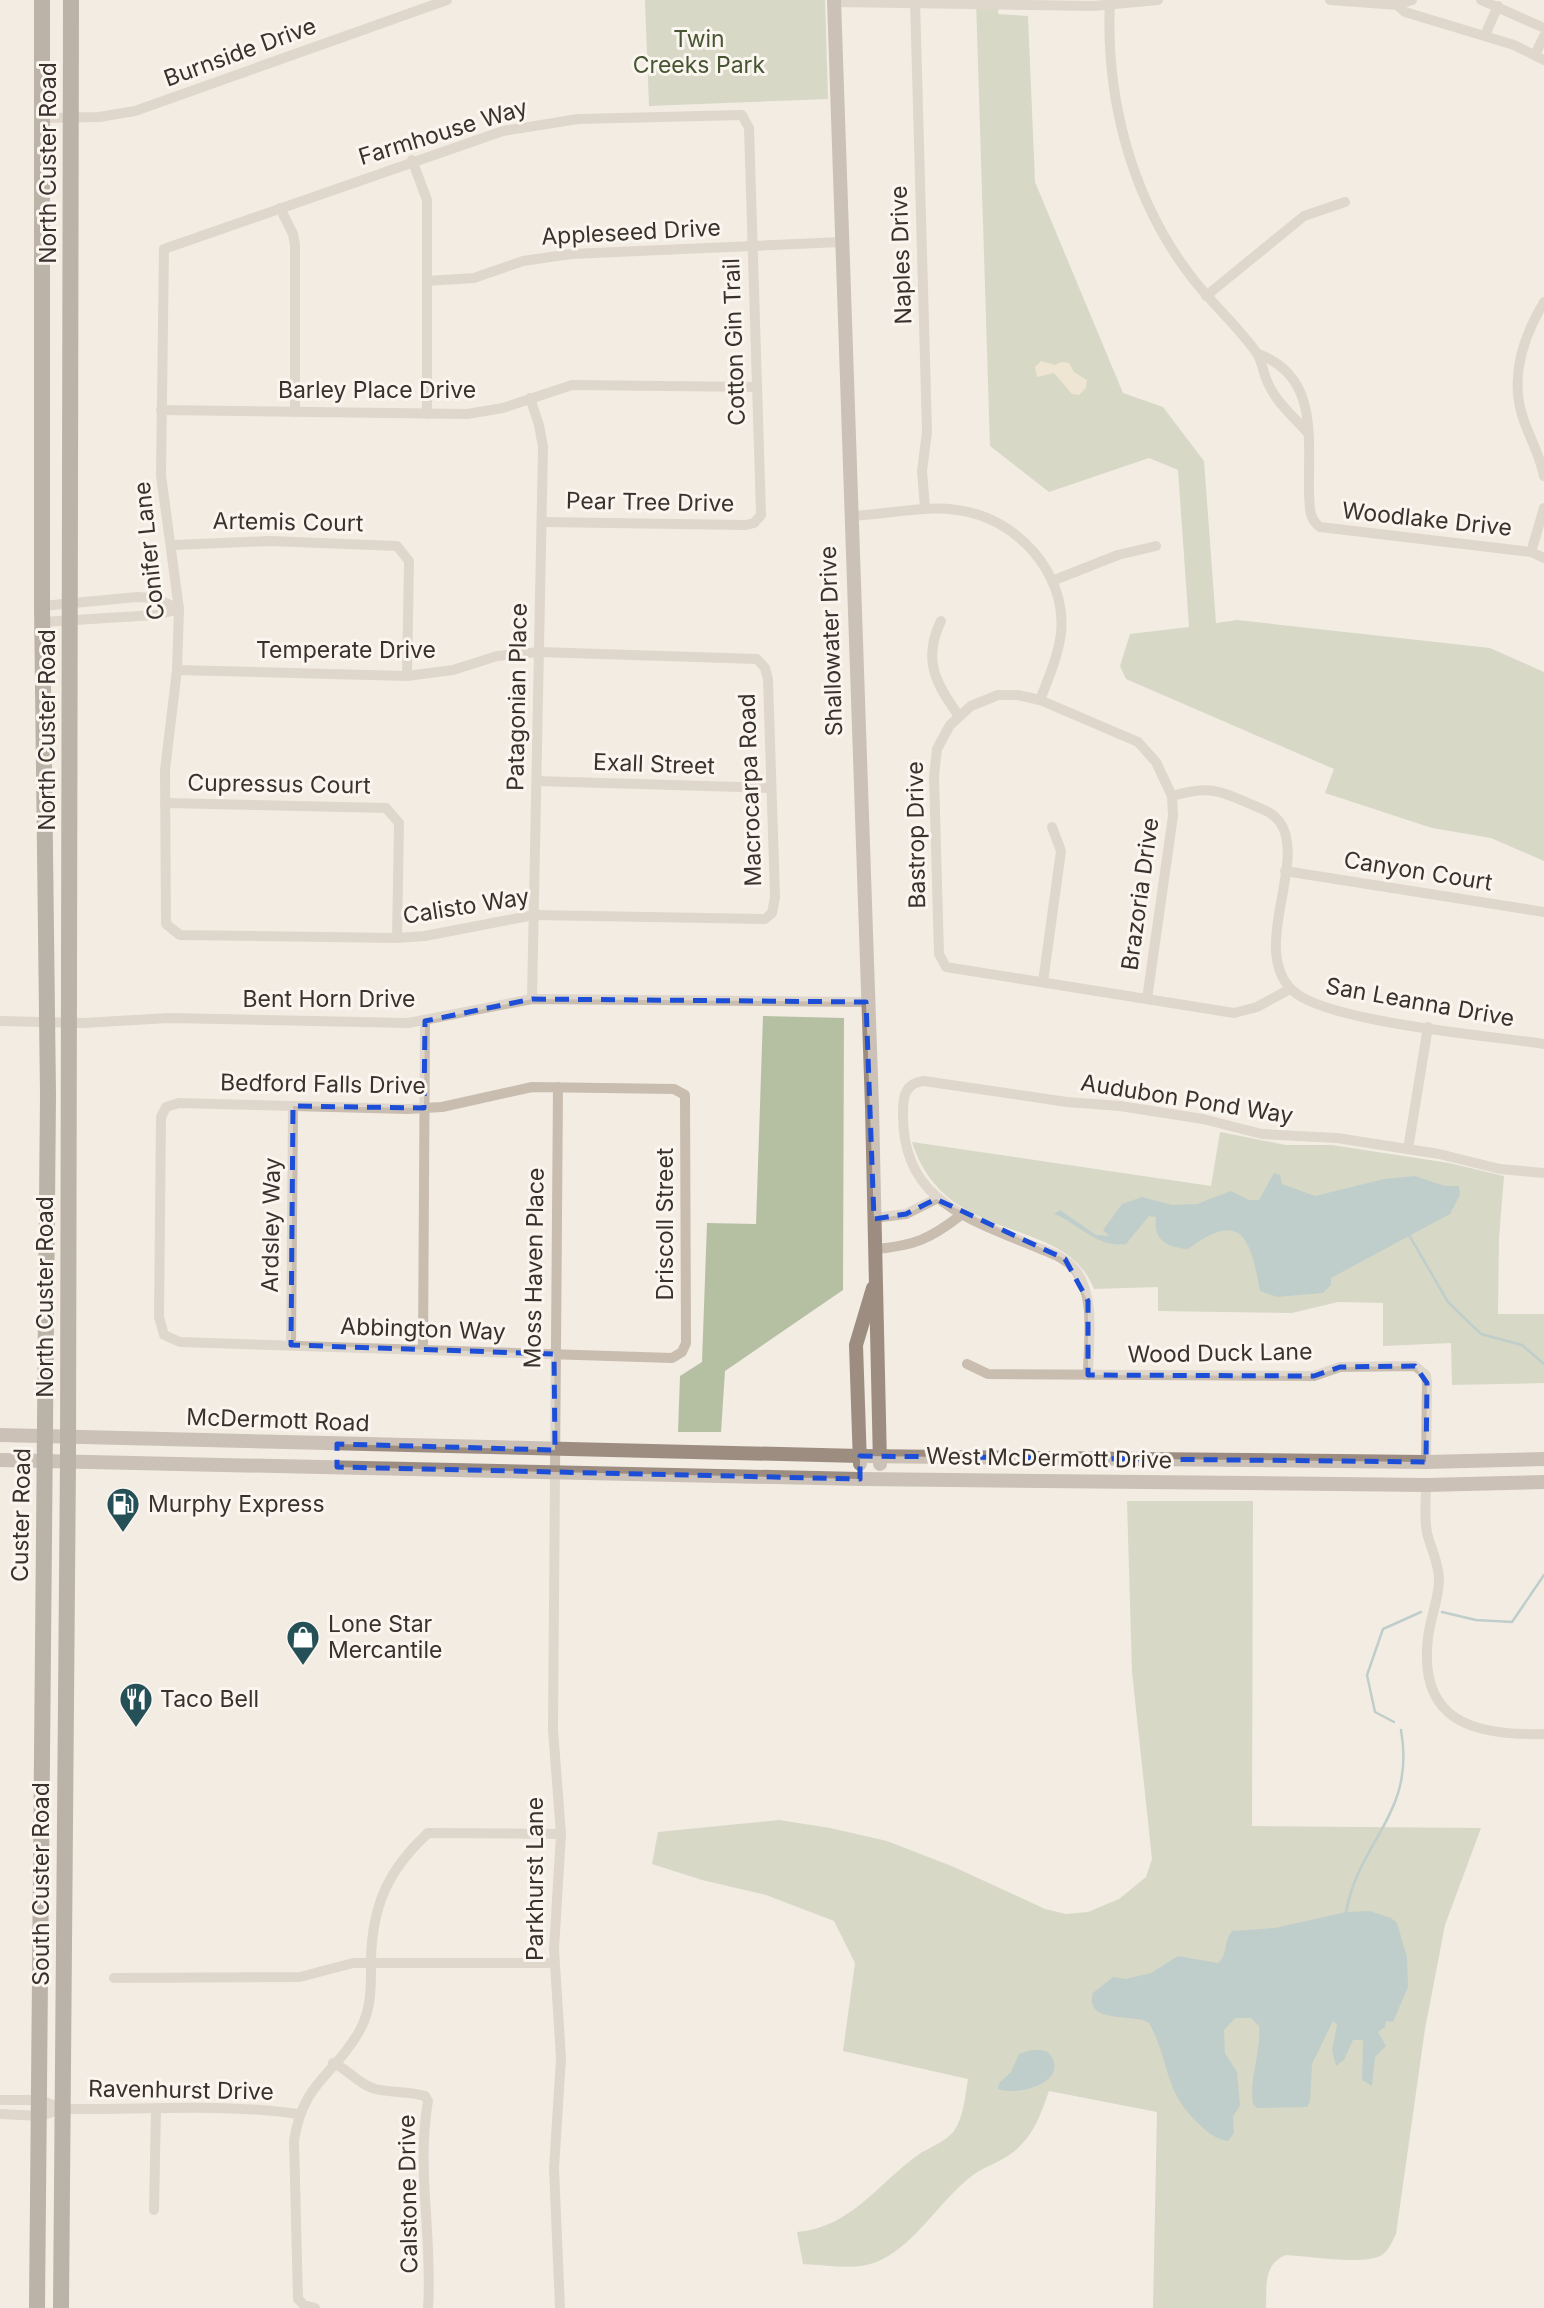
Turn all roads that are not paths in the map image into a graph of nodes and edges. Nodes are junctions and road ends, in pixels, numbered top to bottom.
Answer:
1 (42, 0) edge
2 (71, 0) edge
3 (447, 0) edge
4 (1158, 0) edge
5 (1331, 0) edge
6 (1412, 0) edge
7 (1481, 0) edge
8 (834, 1) edge
9 (915, 1) edge
10 (990, 2) edge
11 (1110, 2) edge
12 (1381, 2) edge
13 (1396, 5) junction
14 (1498, 6) junction
15 (1544, 28) edge
16 (1485, 35) junction
17 (1544, 36) edge
18 (1539, 57) edge
19 (42, 118) junction
20 (71, 118) junction
21 (745, 118) joint
22 (412, 160) junction
23 (71, 176) junction
24 (42, 177) junction
25 (1345, 202) dead end
26 (279, 208) junction
27 (841, 242) junction
28 (752, 246) junction
29 (164, 249) joint
30 (427, 281) junction
31 (1206, 296) junction
32 (1544, 302) edge
33 (1258, 354) junction
34 (757, 387) junction
35 (530, 398) junction
36 (162, 410) junction
37 (295, 412) junction
38 (427, 414) junction
39 (1306, 431) junction
40 (1544, 476) edge
41 (925, 508) junction
42 (1544, 508) edge
43 (850, 516) junction
44 (757, 521) joint
45 (542, 522) junction
46 (173, 545) junction
47 (1156, 546) dead end
48 (1531, 552) junction
49 (1544, 558) edge
50 (1052, 581) junction
51 (42, 606) junction
52 (179, 609) junction
53 (70, 613) junction
54 (941, 621) dead end
55 (42, 622) junction
56 (539, 652) junction
57 (762, 663) joint
58 (177, 670) junction
59 (407, 676) junction
60 (1040, 700) junction
61 (959, 716) junction
62 (537, 781) junction
63 (769, 788) junction
64 (1172, 796) junction
65 (165, 803) junction
66 (1052, 827) dead end
67 (1285, 871) junction
68 (1544, 912) edge
69 (534, 915) junction
70 (769, 916) joint
71 (169, 929) joint
72 (397, 938) junction
73 (1042, 982) junction
74 (1290, 989) junction
75 (532, 999) junction
76 (1147, 999) junction
77 (866, 1002) junction
78 (0, 1021) edge
79 (425, 1021) junction
80 (47, 1022) junction
81 (70, 1022) junction
82 (1428, 1027) junction
83 (1544, 1044) edge
84 (558, 1087) junction
85 (685, 1095) joint
86 (293, 1106) junction
87 (425, 1108) junction
88 (1408, 1149) junction
89 (1544, 1173) edge
90 (68, 1187) junction
91 (47, 1188) junction
92 (936, 1199) junction
93 (961, 1215) junction
94 (874, 1218) junction
95 (875, 1249) junction
96 (876, 1280) junction
97 (164, 1335) joint
98 (291, 1345) junction
99 (423, 1349) junction
100 (682, 1352) joint
101 (554, 1354) junction
102 (856, 1357) junction
103 (967, 1364) dead end
104 (1088, 1375) junction
105 (878, 1378) junction
106 (0, 1435) edge
107 (44, 1436) junction
108 (68, 1437) junction
109 (337, 1444) junction
110 (555, 1450) junction
111 (764, 1454) junction
112 (860, 1456) junction
113 (880, 1456) junction
114 (1544, 1459) edge
115 (0, 1460) edge
116 (44, 1460) junction
117 (68, 1460) junction
118 (1426, 1462) junction
119 (337, 1468) junction
120 (554, 1472) junction
121 (764, 1477) junction
122 (860, 1479) junction
123 (881, 1479) junction
124 (1544, 1482) edge
125 (1426, 1485) junction
126 (1544, 1734) edge
127 (561, 1834) junction
128 (371, 1963) junction
129 (554, 1963) junction
130 (114, 1978) dead end
131 (333, 2063) junction
132 (0, 2100) edge
133 (40, 2108) junction
134 (62, 2109) junction
135 (156, 2109) junction
136 (0, 2114) edge
137 (298, 2114) junction
138 (154, 2210) dead end
139 (37, 2308) edge
140 (61, 2308) edge
141 (315, 2308) edge
142 (428, 2308) edge
143 (560, 2308) edge

1 - 19 main road, North Custer Road
2 - 20 main road, North Custer Road
3 - 20 street, Burnside Drive
4 - 11 street
5 - 12 street
6 - 13 street
7 - 14 street
8 - 9 street
8 - 27 main road, Shallowater Drive
9 - 10 street
9 - 41 street, Naples Drive
10 - 11 street
11 - 31 street, Woodlake Drive
12 - 13 street
13 - 16 street
14 - 15 street
14 - 16 street
16 - 18 street
17 - 18 street
19 - 20 street, Burnside Drive
19 - 24 main road, North Custer Road
20 - 23 main road, North Custer Road
21 - 22 street, Farmhouse Way
21 - 28 street, Cotton Gin Trail
22 - 26 street, Farmhouse Way
22 - 30 street
23 - 24 main road
23 - 53 main road, North Custer Road
24 - 51 main road, North Custer Road
25 - 31 street
26 - 29 street, Farmhouse Way
26 - 37 street
27 - 28 street, Appleseed Drive
27 - 43 main road, Shallowater Drive
28 - 30 street, Appleseed Drive
28 - 34 street, Cotton Gin Trail
29 - 36 street, Conifer Lane
30 - 38 street
31 - 33 street, Woodlake Drive
32 - 40 street
33 - 39 street, Woodlake Drive
33 - 39 street, Woodlake Drive
34 - 35 street, Barley Place Drive
34 - 44 street, Cotton Gin Trail
35 - 38 street, Barley Place Drive
35 - 45 street, Patagonian Place
36 - 37 street, Barley Place Drive
36 - 46 street, Conifer Lane
37 - 38 street, Barley Place Drive
39 - 48 street, Woodlake Drive
41 - 43 street
41 - 50 street
42 - 48 street
43 - 77 main road, Shallowater Drive
44 - 45 street, Pear Tree Drive
45 - 56 street, Patagonian Place
46 - 52 street, Conifer Lane
46 - 59 street, Artemis Court
47 - 50 street
48 - 49 street, Woodlake Drive
50 - 60 street
51 - 53 street
51 - 55 main road, North Custer Road
52 - 53 street
52 - 53 street
52 - 58 street, Conifer Lane
53 - 55 street
53 - 81 main road, North Custer Road
54 - 61 street
55 - 80 main road, North Custer Road
56 - 57 street, Temperate Drive
56 - 59 street, Temperate Drive
56 - 62 street, Patagonian Place
57 - 63 street, Macrocarpa Road
58 - 59 street, Temperate Drive
58 - 65 street, Conifer Lane
60 - 61 street, Bastrop Drive
60 - 64 street, Brazoria Drive
61 - 73 street, Bastrop Drive
62 - 63 street, Exall Street
62 - 69 street, Patagonian Place
63 - 70 street, Macrocarpa Road
64 - 67 street
64 - 76 street, Brazoria Drive
65 - 71 street, Conifer Lane
65 - 72 street, Cupressus Court
66 - 73 street
67 - 68 street, Canyon Court
67 - 74 street
69 - 70 street, Calisto Way
69 - 72 street, Calisto Way
69 - 75 street, Patagonian Place
71 - 72 street, Calisto Way
73 - 76 street
74 - 76 street
74 - 82 street, San Leanna Drive
75 - 77 street, Bent Horn Drive
75 - 79 street, Bent Horn Drive
77 - 94 main road, Shallowater Drive
78 - 80 street, Bent Horn Drive
79 - 81 street, Bent Horn Drive
79 - 87 street
80 - 81 street, Bent Horn Drive
80 - 91 main road, North Custer Road
81 - 90 main road, North Custer Road
82 - 83 street, San Leanna Drive
82 - 88 street
84 - 85 street, Bedford Falls Drive
84 - 87 street, Bedford Falls Drive
84 - 101 street, Moss Haven Place
85 - 100 street, Driscoll Street
86 - 87 street, Bedford Falls Drive
86 - 97 street, Bedford Falls Drive
86 - 98 street, Ardsley Way
87 - 99 street
88 - 89 street, Audubon Pond Way
88 - 92 street, Audubon Pond Way
90 - 91 main road
90 - 108 main road, North Custer Road
91 - 107 main road, North Custer Road
92 - 93 street
92 - 94 street
93 - 95 street
93 - 104 street
94 - 95 main road, Shallowater Drive
95 - 96 main road, Shallowater Drive
96 - 102 main road, Shallowater Drive
96 - 105 main road, Shallowater Drive
97 - 98 street, Abbington Way
98 - 99 street, Abbington Way
99 - 101 street, Abbington Way
100 - 101 street, Abbington Way
101 - 110 street, Moss Haven Place
102 - 105 main road
102 - 112 main road, Shallowater Drive
103 - 104 street, Wood Duck Lane
104 - 118 street, Wood Duck Lane
105 - 113 main road, Shallowater Drive
106 - 107 main road, McDermott Road
107 - 108 main road, McDermott Road
107 - 116 main road, Custer Road
108 - 109 main road, McDermott Road
108 - 117 main road, North Custer Road
109 - 110 main road, McDermott Road
109 - 119 main road
110 - 111 main road, West McDermott Drive
110 - 120 street, Parkhurst Lane
111 - 112 main road, West McDermott Drive
111 - 121 main road
112 - 113 main road, West McDermott Drive
112 - 122 main road, Shallowater Drive
113 - 118 main road, West McDermott Drive
113 - 123 main road, Shallowater Drive
114 - 118 main road, West McDermott Drive
115 - 116 main road, McDermott Road
116 - 117 main road, McDermott Road
116 - 133 main road, Custer Road
117 - 119 main road, McDermott Road
117 - 134 main road, South Custer Road
118 - 125 main road
119 - 120 main road, McDermott Road
120 - 121 main road, West McDermott Drive
120 - 127 street, Parkhurst Lane
121 - 122 main road, West McDermott Drive
122 - 123 main road, West McDermott Drive
123 - 125 main road, West McDermott Drive
124 - 125 main road, West McDermott Drive
125 - 126 street
127 - 128 street
127 - 129 street, Parkhurst Lane
128 - 129 street
128 - 130 street
128 - 131 street
129 - 143 street, Parkhurst Lane
131 - 137 street
131 - 142 street, Calstone Drive
132 - 133 street, Ravenhurst Drive
133 - 134 street, Ravenhurst Drive
133 - 136 street, Ravenhurst Drive
133 - 139 main road, Custer Road
134 - 135 street, Ravenhurst Drive
134 - 140 main road, South Custer Road
135 - 137 street, Ravenhurst Drive
135 - 138 street
137 - 141 street

